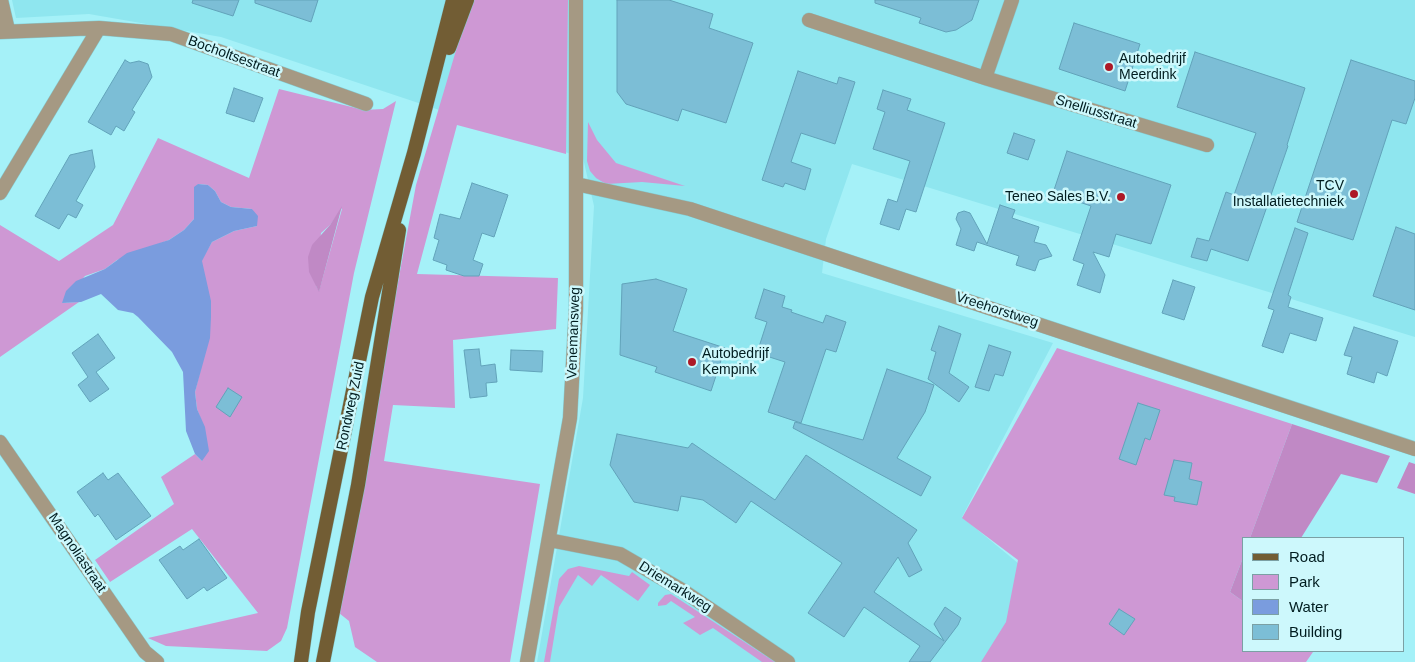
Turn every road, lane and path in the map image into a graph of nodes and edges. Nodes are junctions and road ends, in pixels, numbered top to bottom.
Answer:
1 (1, 0) edge
2 (453, 0) edge
3 (467, 0) edge
4 (576, 0) edge
5 (1012, 0) edge
6 (808, 20) dead end
7 (99, 28) junction
8 (4, 31) edge
9 (985, 78) junction
10 (366, 104) dead end
11 (426, 107) junction
12 (1207, 145) dead end
13 (414, 154) junction
14 (576, 184) junction
15 (0, 193) edge
16 (1415, 449) edge
17 (2, 450) edge
18 (549, 540) junction
19 (157, 662) edge
20 (301, 662) edge
21 (323, 662) edge
22 (527, 662) edge
23 (788, 662) edge

1 - 8 street
2 - 11 main road, Rondweg Zuid
3 - 11 main road, Rondweg Zuid
4 - 14 street, Venemansweg
5 - 9 street
6 - 9 street, Snelliusstraat
7 - 8 street, Bocholtsestraat
7 - 10 street, Bocholtsestraat
7 - 15 street
9 - 12 street, Snelliusstraat
11 - 13 main road, Rondweg Zuid
13 - 20 main road, Rondweg Zuid
13 - 21 main road, Rondweg Zuid
14 - 16 street, Vreehorstweg
14 - 18 street, Venemansweg
17 - 19 street, Magnoliastraat
18 - 22 street, Venemansweg
18 - 23 street, Driemarkweg

